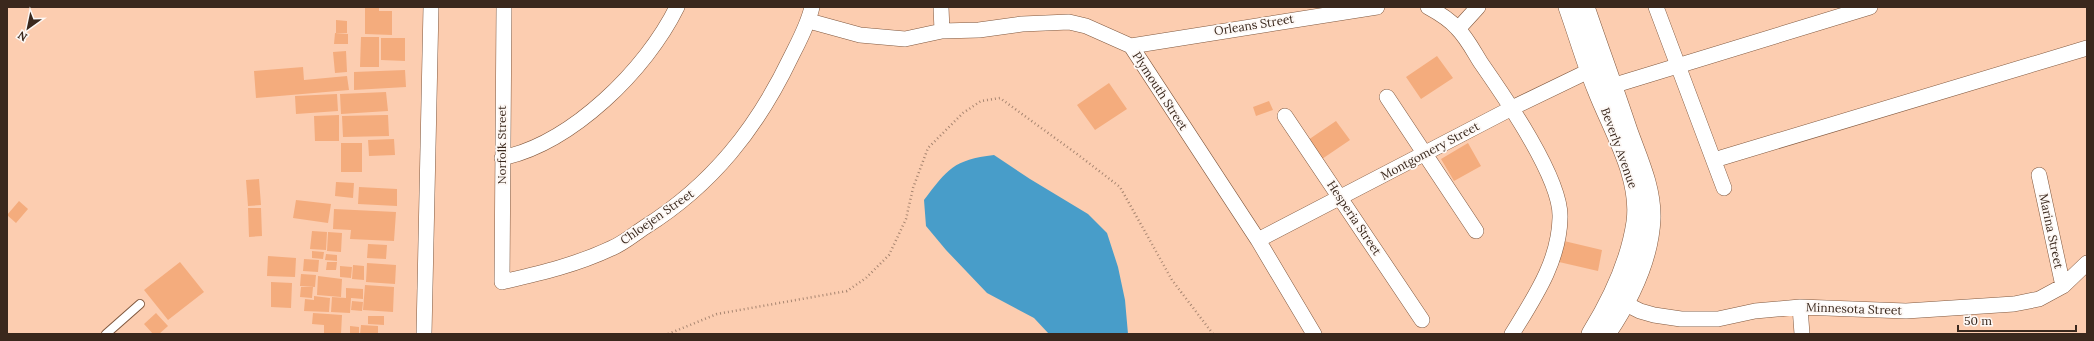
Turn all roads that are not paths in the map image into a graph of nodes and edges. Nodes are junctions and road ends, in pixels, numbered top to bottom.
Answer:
1 (431, 7) edge
2 (504, 7) edge
3 (677, 7) edge
4 (941, 7) edge
5 (1377, 7) edge
6 (1428, 7) edge
7 (1478, 7) edge
8 (1568, 7) edge
9 (1584, 7) edge
10 (1656, 7) edge
11 (1870, 7) edge
12 (1310, 12) edge
13 (810, 14) edge
14 (1458, 28) junction
15 (942, 31) junction
16 (1131, 46) junction
17 (2087, 48) edge
18 (1677, 65) junction
19 (1597, 67) junction
20 (1605, 89) junction
21 (1387, 97) dead end
22 (1512, 108) junction
23 (1285, 116) dead end
24 (1425, 153) junction
25 (502, 158) junction
26 (1714, 160) junction
27 (2039, 175) dead end
28 (1724, 188) dead end
29 (1341, 198) junction
30 (1476, 231) dead end
31 (1258, 240) junction
32 (2087, 263) edge
33 (502, 282) joint
34 (2063, 286) junction
35 (1620, 301) junction
36 (140, 304) dead end
37 (1800, 307) junction
38 (1422, 320) dead end
39 (106, 334) edge
40 (424, 334) edge
41 (1314, 334) edge
42 (1512, 334) edge
43 (1591, 334) edge
44 (1606, 334) edge
45 (1802, 334) edge

1 - 40 street
2 - 25 street, Norfolk Street
3 - 25 street
4 - 15 street
5 - 12 street, Orleans Street
6 - 14 street
7 - 14 street
8 - 19 street, Beverly Avenue
9 - 19 street, Beverly Avenue
10 - 18 street
11 - 18 street
12 - 16 street, Orleans Street
13 - 15 street, Plymouth Street
13 - 33 street, Chloejen Street
14 - 22 street
15 - 16 street, Plymouth Street
16 - 31 street, Plymouth Street
17 - 26 street
18 - 20 street
18 - 26 street
19 - 20 street, Beverly Avenue
19 - 22 street, Montgomery Street
20 - 35 street, Beverly Avenue
21 - 24 street
22 - 24 street, Montgomery Street
22 - 42 street
23 - 29 street, Hesperia Street
24 - 29 street, Montgomery Street
24 - 30 street
25 - 33 street, Norfolk Street
26 - 28 street
27 - 34 street, Marina Street
29 - 31 street, Montgomery Street
29 - 38 street, Hesperia Street
31 - 41 street, Plymouth Street
32 - 34 street, Minnesota Street
34 - 37 street, Minnesota Street
35 - 37 street, Minnesota Street
35 - 43 street, Beverly Avenue
35 - 44 street, Beverly Avenue
36 - 39 lane
37 - 45 street

